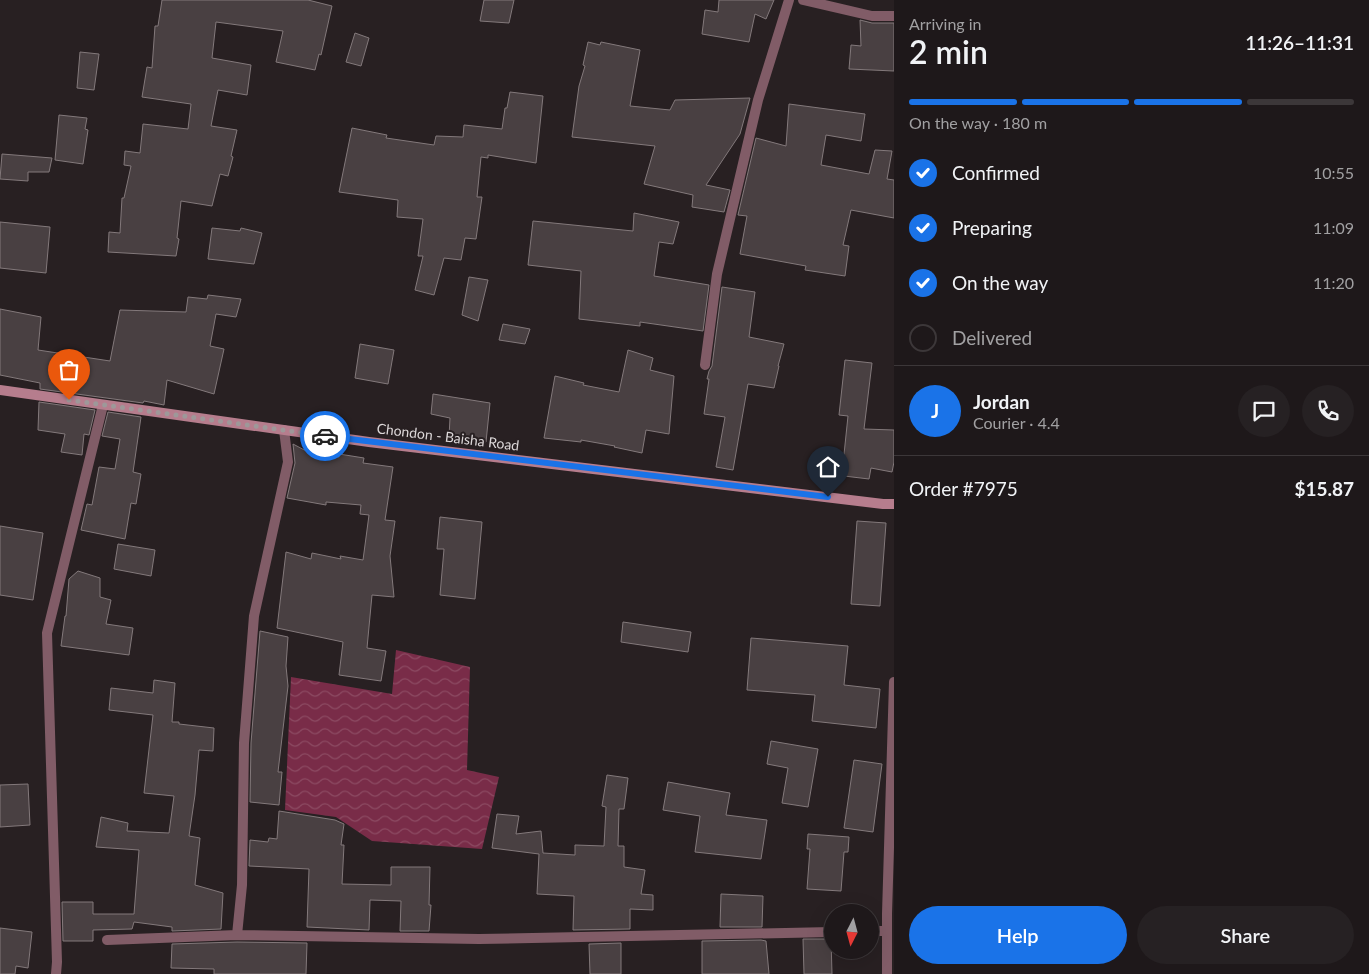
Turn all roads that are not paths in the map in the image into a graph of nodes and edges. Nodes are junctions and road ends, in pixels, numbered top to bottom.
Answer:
1 (789, 0) edge
2 (803, 0) edge
3 (894, 16) edge
4 (705, 365) dead end
5 (0, 390) edge
6 (103, 405) junction
7 (284, 430) junction
8 (894, 504) edge
9 (894, 682) edge
10 (879, 931) edge
11 (887, 931) junction
12 (824, 932) edge
13 (237, 935) junction
14 (107, 940) dead end
15 (56, 974) edge
16 (887, 974) edge

1 - 4 street
2 - 3 street
5 - 6 main road, Chondon - Baisha Road
6 - 7 main road, Chondon - Baisha Road
6 - 15 street
7 - 8 main road, Chondon - Baisha Road
7 - 13 street
9 - 11 street
10 - 11 street
11 - 16 street
12 - 13 street
13 - 14 street

